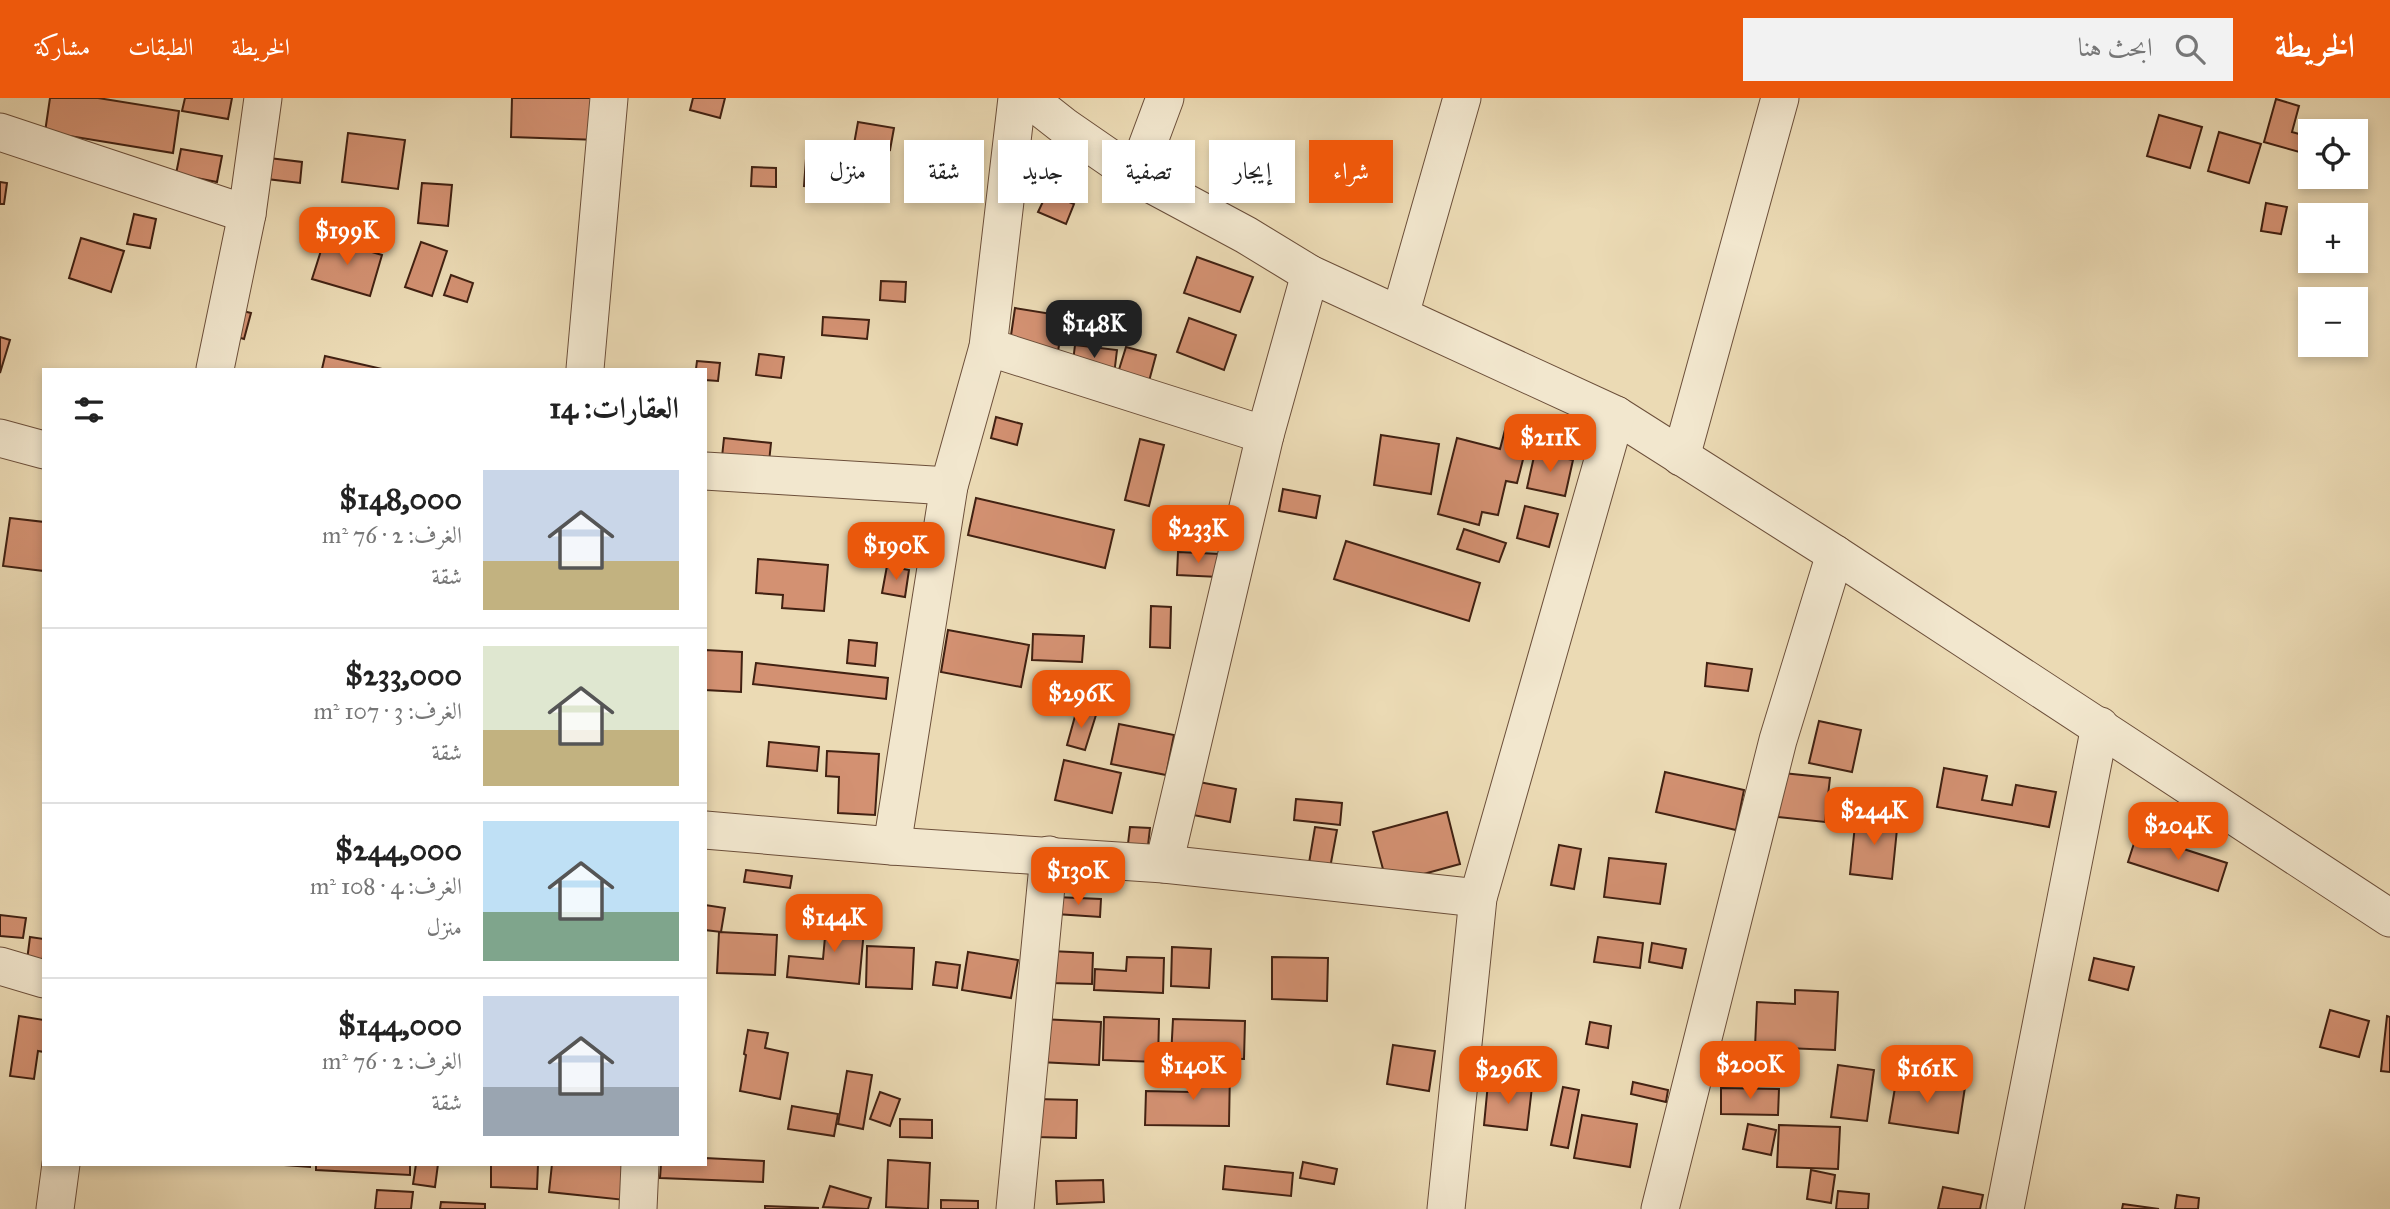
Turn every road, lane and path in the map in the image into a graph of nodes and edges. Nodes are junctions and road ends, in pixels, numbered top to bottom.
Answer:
1 (263, 98) edge
2 (609, 98) edge
3 (1017, 98) edge
4 (1028, 98) edge
5 (1165, 98) edge
6 (1462, 98) edge
7 (1780, 98) edge
8 (0, 132) edge
9 (1149, 140) edge
10 (1102, 153) edge
11 (1186, 203) edge
12 (247, 214) junction
13 (1310, 274) junction
14 (1399, 315) junction
15 (988, 347) junction
16 (215, 368) edge
17 (585, 368) edge
18 (1616, 415) junction
19 (1265, 435) junction
20 (0, 438) edge
21 (42, 449) edge
22 (1681, 457) junction
23 (707, 471) edge
24 (949, 486) junction
25 (1835, 554) junction
26 (2100, 726) junction
27 (707, 830) edge
28 (892, 846) junction
29 (1049, 855) junction
30 (1164, 864) junction
31 (1478, 898) junction
32 (2390, 918) edge
33 (0, 966) edge
34 (42, 978) edge
35 (61, 1166) edge
36 (640, 1166) edge
37 (55, 1209) edge
38 (638, 1209) edge
39 (1015, 1209) edge
40 (1446, 1209) edge
41 (1660, 1209) edge
42 (2005, 1209) edge

1 - 12 street
2 - 17 street
3 - 15 street
4 - 10 street
5 - 9 street
6 - 14 street
7 - 22 street
8 - 12 street
11 - 13 street
12 - 16 street
13 - 14 street
13 - 19 street
14 - 18 street
15 - 19 street
15 - 24 street
18 - 22 street
18 - 31 street
19 - 30 street
20 - 21 street
22 - 25 street
23 - 24 street
24 - 28 street
25 - 26 street
25 - 41 street
26 - 32 street
26 - 42 street
27 - 28 street
28 - 29 street
29 - 30 street
29 - 39 street
30 - 31 street
31 - 40 street
33 - 34 street
35 - 37 street
36 - 38 street

